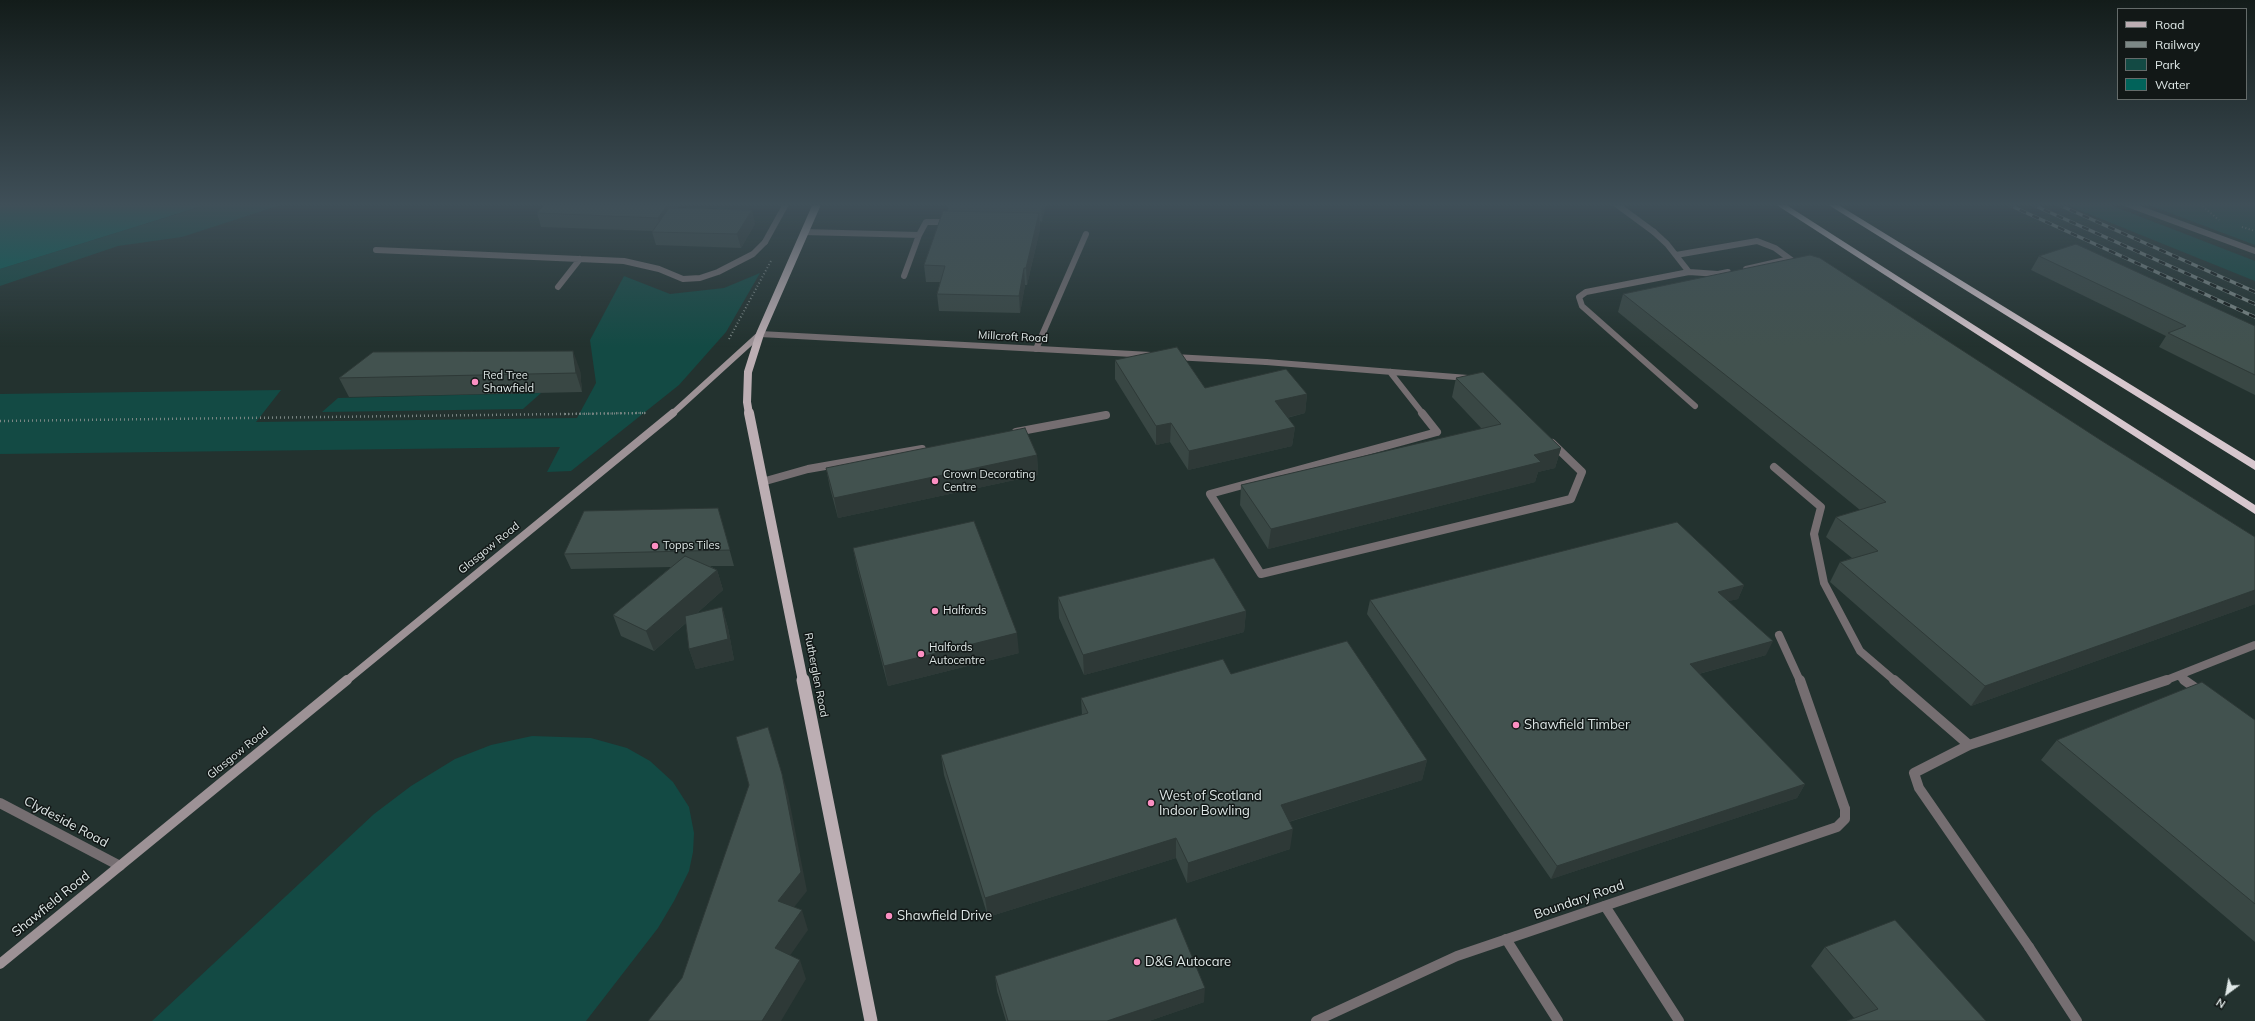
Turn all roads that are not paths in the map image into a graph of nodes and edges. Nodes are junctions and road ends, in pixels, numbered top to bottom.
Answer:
1 (413, 252) edge
2 (755, 252) edge
3 (796, 252) edge
4 (913, 252) edge
5 (1078, 252) edge
6 (1673, 252) edge
7 (1695, 252) edge
8 (1780, 252) edge
9 (1853, 252) edge
10 (1908, 252) edge
11 (1676, 255) junction
12 (580, 259) junction
13 (1790, 259) junction
14 (1804, 269) edge
15 (1740, 270) edge
16 (1732, 271) edge
17 (1689, 272) junction
18 (904, 276) dead end
19 (558, 286) dead end
20 (760, 334) junction
21 (1036, 349) junction
22 (1390, 372) junction
23 (1477, 379) edge
24 (1695, 406) dead end
25 (1106, 415) dead end
26 (1004, 434) edge
27 (1548, 439) edge
28 (933, 447) edge
29 (2255, 466) edge
30 (1774, 467) dead end
31 (762, 482) junction
32 (2255, 510) edge
33 (1779, 635) dead end
34 (2255, 645) edge
35 (2178, 676) junction
36 (2210, 698) edge
37 (1969, 745) junction
38 (0, 803) edge
39 (120, 866) junction
40 (1605, 906) junction
41 (1506, 940) junction
42 (0, 964) edge
43 (871, 1021) edge
44 (1316, 1021) edge
45 (1558, 1021) edge
46 (1679, 1021) edge
47 (2077, 1021) edge

1 - 12 street
2 - 12 street
3 - 20 main road, Glasgow Road
4 - 18 street
5 - 21 street
6 - 11 street
7 - 11 street
8 - 13 street
9 - 32 highway
10 - 29 highway
11 - 17 street
12 - 19 street
13 - 14 street
13 - 15 street
16 - 17 street
17 - 24 street
20 - 21 street, Millcroft Road
20 - 31 main road, Rutherglen Road
20 - 39 street, Glasgow Road
21 - 22 street, Millcroft Road
22 - 23 street, Millcroft Road
22 - 27 street
25 - 26 street
28 - 31 street
30 - 37 street
31 - 43 main road, Rutherglen Road
33 - 40 street, Boundary Road
34 - 35 street
35 - 36 street
35 - 37 street
37 - 47 street
38 - 39 street, Clydeside Road
39 - 42 street, Shawfield Road
40 - 41 street, Boundary Road
40 - 46 street
41 - 44 street, Boundary Road
41 - 45 street

